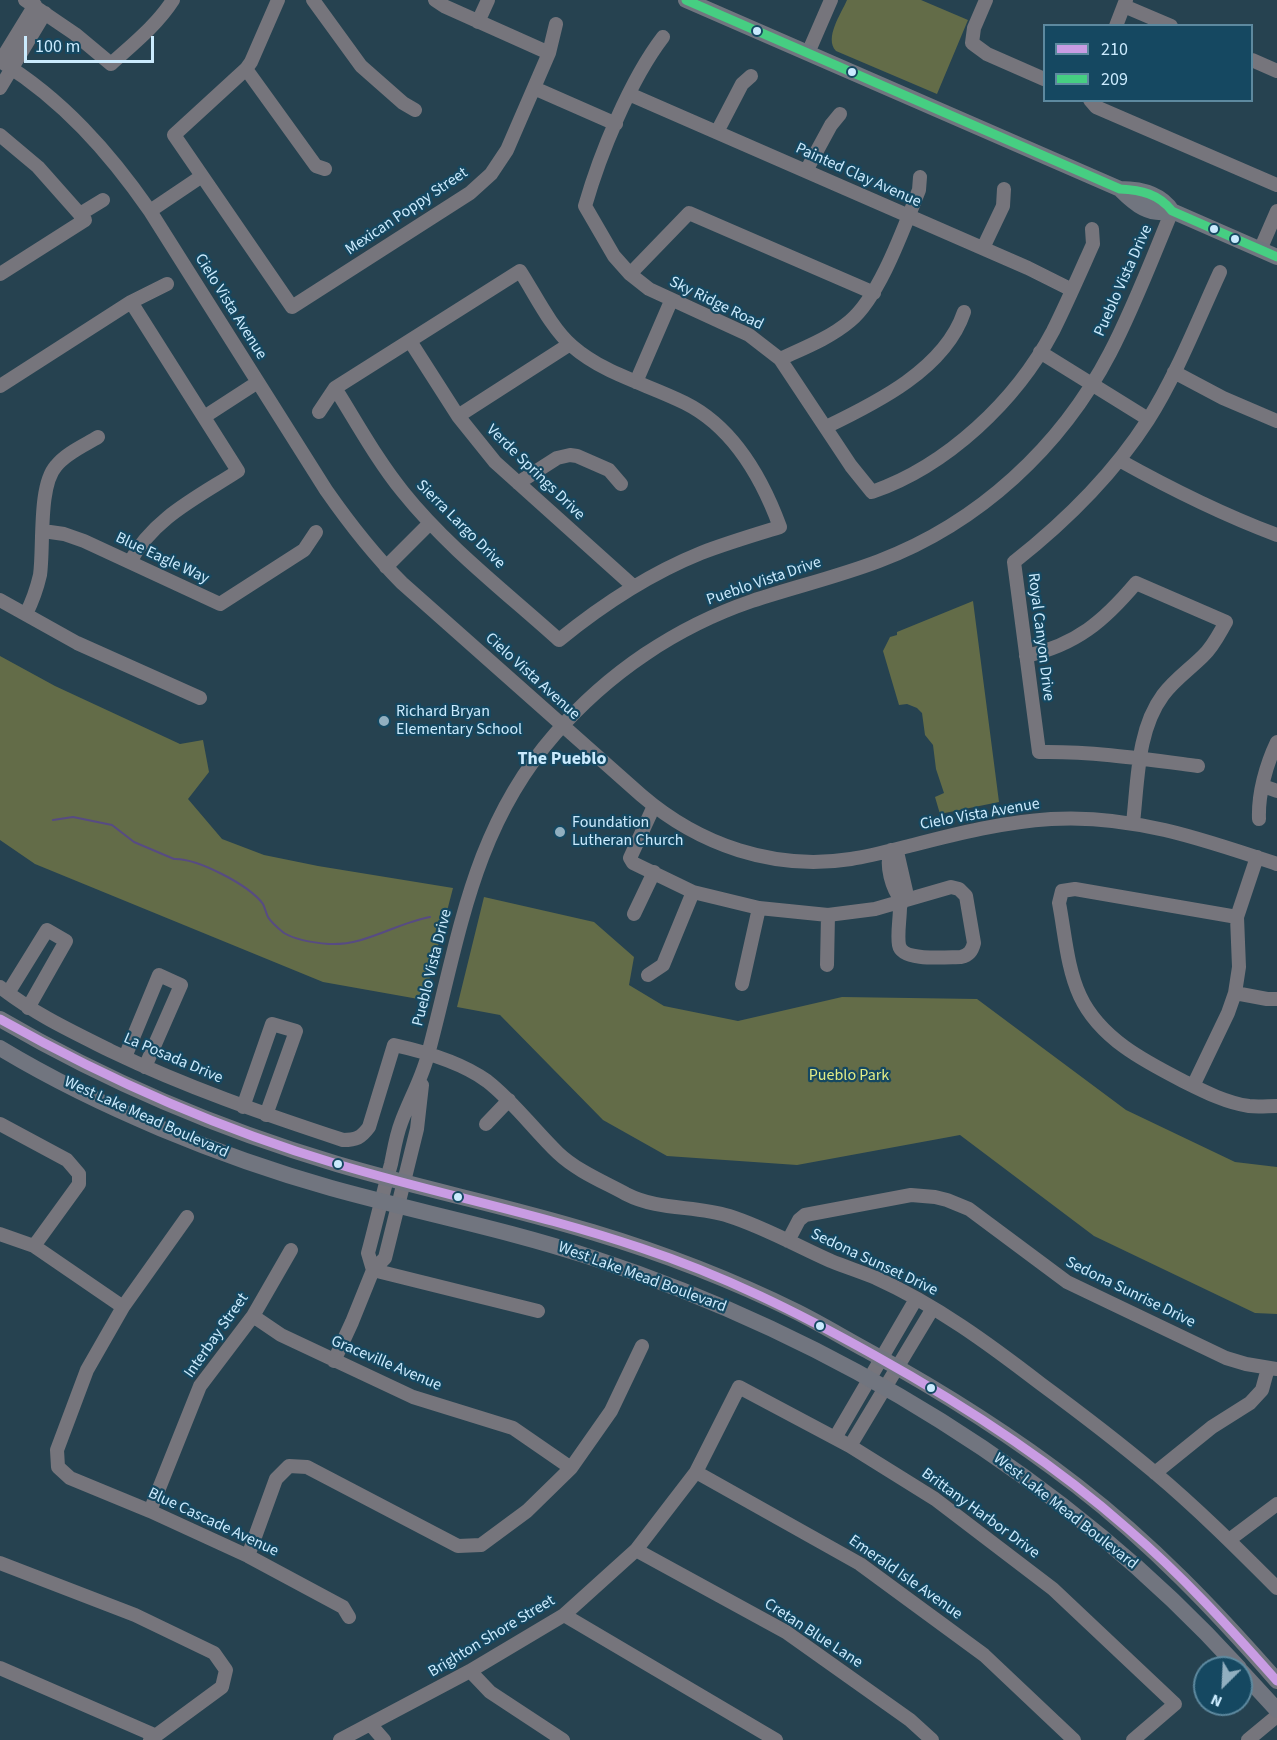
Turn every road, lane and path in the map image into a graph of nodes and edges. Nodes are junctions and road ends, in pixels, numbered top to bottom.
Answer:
1 (172, 0) edge
2 (278, 0) edge
3 (313, 0) edge
4 (435, 0) edge
5 (488, 0) edge
6 (686, 0) edge
7 (831, 0) edge
8 (986, 0) edge
9 (1125, 3) edge
10 (35, 6) edge
11 (478, 22) junction
12 (556, 24) dead end
13 (1117, 24) edge
14 (1167, 24) edge
15 (663, 37) dead end
16 (549, 53) junction
17 (808, 53) junction
18 (1253, 61) edge
19 (3, 63) edge
20 (246, 69) junction
21 (1277, 71) edge
22 (751, 76) dead end
23 (1043, 79) edge
24 (0, 88) edge
25 (534, 88) junction
26 (629, 94) junction
27 (1091, 102) edge
28 (415, 110) dead end
29 (840, 114) dead end
30 (616, 124) junction
31 (717, 132) junction
32 (0, 135) edge
33 (325, 169) dead end
34 (806, 171) junction
35 (202, 176) junction
36 (920, 177) dead end
37 (1277, 185) edge
38 (1004, 189) dead end
39 (103, 200) dead end
40 (150, 211) junction
41 (1172, 211) junction
42 (1277, 211) edge
43 (80, 214) junction
44 (909, 216) junction
45 (1092, 230) dead end
46 (983, 248) junction
47 (1260, 250) junction
48 (1277, 257) edge
49 (2, 271) edge
50 (1220, 272) dead end
51 (630, 274) junction
52 (167, 284) dead end
53 (1072, 290) junction
54 (874, 293) junction
55 (671, 301) junction
56 (131, 302) junction
57 (964, 312) dead end
58 (410, 341) junction
59 (570, 344) junction
60 (1040, 352) junction
61 (780, 359) junction
62 (1174, 372) junction
63 (258, 382) junction
64 (636, 382) junction
65 (1092, 384) junction
66 (0, 386) edge
67 (334, 388) junction
68 (319, 412) dead end
69 (1275, 415) edge
70 (458, 416) junction
71 (204, 417) junction
72 (1148, 419) junction
73 (825, 427) junction
74 (98, 437) dead end
75 (1119, 460) junction
76 (518, 483) junction
77 (621, 484) dead end
78 (430, 523) junction
79 (43, 531) junction
80 (316, 532) dead end
81 (1277, 535) edge
82 (130, 562) junction
83 (386, 567) junction
84 (633, 586) junction
85 (0, 600) edge
86 (26, 614) junction
87 (1026, 656) junction
88 (200, 698) dead end
89 (562, 726) junction
90 (1277, 742) edge
91 (1141, 758) junction
92 (1198, 766) dead end
93 (1263, 786) junction
94 (1277, 791) edge
95 (654, 806) junction
96 (1259, 819) dead end
97 (1133, 823) junction
98 (891, 850) junction
99 (1257, 857) junction
100 (1277, 864) edge
101 (654, 872) junction
102 (693, 892) junction
103 (902, 901) junction
104 (759, 908) junction
105 (634, 914) dead end
106 (828, 915) junction
107 (1237, 917) junction
108 (827, 965) dead end
109 (648, 975) dead end
110 (742, 984) dead end
111 (4, 990) edge
112 (1235, 993) junction
113 (1277, 999) edge
114 (28, 1008) junction
115 (0, 1019) edge
116 (0, 1048) edge
117 (428, 1054) junction
118 (125, 1058) junction
119 (145, 1067) junction
120 (423, 1071) junction
121 (1194, 1086) junction
122 (509, 1100) junction
123 (1277, 1106) edge
124 (243, 1107) junction
125 (266, 1115) junction
126 (0, 1124) edge
127 (486, 1124) dead end
128 (343, 1140) joint
129 (387, 1178) junction
130 (404, 1182) junction
131 (381, 1201) junction
132 (398, 1206) junction
133 (187, 1217) dead end
134 (0, 1234) edge
135 (788, 1241) junction
136 (34, 1246) junction
137 (291, 1250) dead end
138 (373, 1270) junction
139 (916, 1299) junction
140 (123, 1307) junction
141 (933, 1308) junction
142 (538, 1311) dead end
143 (254, 1316) junction
144 (642, 1346) dead end
145 (882, 1359) junction
146 (333, 1361) junction
147 (897, 1367) junction
148 (1273, 1368) edge
149 (878, 1383) junction
150 (739, 1387) joint
151 (836, 1438) junction
152 (850, 1446) junction
153 (571, 1468) junction
154 (696, 1472) junction
155 (1155, 1473) junction
156 (1277, 1504) edge
157 (150, 1511) junction
158 (1229, 1540) junction
159 (636, 1550) junction
160 (248, 1556) junction
161 (0, 1563) edge
162 (1277, 1588) edge
163 (564, 1615) junction
164 (349, 1617) dead end
165 (1227, 1656) edge
166 (0, 1668) edge
167 (470, 1671) junction
168 (1277, 1681) edge
169 (1253, 1683) edge
170 (1277, 1710) edge
171 (1277, 1716) edge
172 (370, 1724) junction
173 (152, 1737) edge
174 (340, 1740) edge
175 (384, 1740) edge
176 (563, 1740) edge
177 (776, 1740) edge
178 (932, 1740) edge
179 (1074, 1740) edge
180 (1133, 1740) edge
181 (1248, 1740) edge

1 - 10 street
2 - 20 street
3 - 28 street
4 - 11 street
5 - 11 street
6 - 17 main road
7 - 17 street
8 - 23 street
9 - 13 street
9 - 14 street
10 - 19 street
11 - 16 street
12 - 16 street, Mexican Poppy Street
15 - 26 street
16 - 25 street, Mexican Poppy Street
17 - 41 main road
18 - 21 street
19 - 24 street
19 - 40 street, Cielo Vista Avenue
20 - 33 street
20 - 35 street
22 - 31 street
25 - 30 street
25 - 35 street, Mexican Poppy Street
26 - 30 street
26 - 31 street, Painted Clay Avenue
27 - 37 street
29 - 34 street
30 - 51 street, Sky Ridge Road
31 - 34 street, Painted Clay Avenue
32 - 43 street
34 - 44 street, Painted Clay Avenue
35 - 40 street
36 - 44 street
38 - 46 street
39 - 43 street
40 - 63 street, Cielo Vista Avenue
41 - 47 main road
41 - 65 street, Pueblo Vista Drive
42 - 47 street
43 - 49 street
44 - 46 street, Painted Clay Avenue
44 - 54 street
45 - 53 street
46 - 53 street, Painted Clay Avenue
47 - 48 main road
50 - 62 street, Royal Canyon Drive
51 - 54 street
51 - 55 street, Sky Ridge Road
52 - 56 street
53 - 60 street
54 - 61 street
55 - 61 street, Sky Ridge Road
55 - 64 street
56 - 66 street
56 - 71 street
57 - 73 street
58 - 59 street
58 - 67 street
58 - 70 street, Verde Springs Drive
59 - 64 street
59 - 70 street
60 - 65 street
60 - 73 street, Sky Ridge Road
61 - 73 street, Sky Ridge Road
62 - 69 street
62 - 72 street, Royal Canyon Drive
63 - 71 street
63 - 83 street, Cielo Vista Avenue
64 - 84 street
65 - 72 street
65 - 89 street, Pueblo Vista Drive
67 - 68 street
67 - 78 street, Sierra Largo Drive
70 - 76 street, Verde Springs Drive
71 - 82 street
72 - 75 street, Royal Canyon Drive
74 - 79 street
75 - 81 street
75 - 87 street, Royal Canyon Drive
76 - 77 street
76 - 84 street, Verde Springs Drive
78 - 83 street
78 - 84 street, Sierra Largo Drive
79 - 82 street, Blue Eagle Way
79 - 86 street
80 - 82 street, Blue Eagle Way
83 - 89 street, Cielo Vista Avenue
85 - 86 street
86 - 88 street
87 - 91 street, Royal Canyon Drive
87 - 91 street
89 - 95 street, Cielo Vista Avenue
89 - 117 street, Pueblo Vista Drive
90 - 93 street
91 - 92 street
91 - 97 street
93 - 94 street
93 - 96 street
95 - 98 street, Cielo Vista Avenue
95 - 101 street
97 - 98 street, Cielo Vista Avenue
97 - 99 street, Cielo Vista Avenue
98 - 103 street
99 - 100 street, Cielo Vista Avenue
99 - 107 street
101 - 102 street
101 - 105 street
102 - 104 street
102 - 109 street
103 - 103 street
103 - 106 street
104 - 106 street
104 - 110 street
106 - 108 street
107 - 112 street
107 - 121 street
111 - 114 street, La Posada Drive
111 - 114 street
112 - 113 street
112 - 121 street
114 - 118 street, La Posada Drive
115 - 129 main road, West Lake Mead Boulevard
116 - 131 main road, West Lake Mead Boulevard
117 - 120 street, Pueblo Vista Drive
117 - 122 street, Sedona Sunset Drive
117 - 128 street, Sedona Sunset Drive
118 - 119 street, La Posada Drive
118 - 119 street
119 - 124 street, La Posada Drive
120 - 129 street, Pueblo Vista Drive
120 - 130 street, Pueblo Vista Drive
121 - 123 street
122 - 127 street
122 - 135 street, Sedona Sunset Drive
124 - 125 street, La Posada Drive
124 - 125 street
125 - 128 street, La Posada Drive
126 - 136 street
129 - 130 main road, West Lake Mead Boulevard
129 - 131 street, Pueblo Vista Drive
130 - 132 street, Pueblo Vista Drive
130 - 145 main road, West Lake Mead Boulevard
131 - 132 main road, West Lake Mead Boulevard
131 - 138 street, Pueblo Vista Drive
132 - 138 street, Pueblo Vista Drive
132 - 149 main road, West Lake Mead Boulevard
133 - 140 street
134 - 136 street
135 - 139 street, Sedona Sunset Drive
135 - 148 street, Sedona Sunrise Drive
136 - 140 street
137 - 143 street, Interbay Street
138 - 142 street
138 - 146 street, Pueblo Vista Drive
139 - 141 street, Sedona Sunset Drive
139 - 145 street
140 - 157 street, Blue Cascade Avenue
141 - 147 street
141 - 155 street, Sedona Sunset Drive
143 - 146 street, Graceville Avenue
143 - 157 street, Interbay Street
144 - 153 street
145 - 147 main road, West Lake Mead Boulevard
145 - 149 street
146 - 153 street, Graceville Avenue
147 - 149 street
147 - 168 main road, West Lake Mead Boulevard
148 - 155 street
149 - 151 street
149 - 152 street
149 - 165 main road, West Lake Mead Boulevard
150 - 151 street, Brittany Harbor Drive
150 - 154 street, Brighton Shore Street
151 - 152 street, Brittany Harbor Drive
152 - 180 street, Brittany Harbor Drive
153 - 160 street
154 - 159 street, Brighton Shore Street
154 - 179 street, Emerald Isle Avenue
155 - 158 street, Sedona Sunset Drive
156 - 158 street
157 - 160 street, Blue Cascade Avenue
158 - 162 street, Sedona Sunset Drive
159 - 163 street, Brighton Shore Street
159 - 178 street, Cretan Blue Lane
160 - 164 street, Blue Cascade Avenue
161 - 173 street
163 - 167 street, Brighton Shore Street
163 - 177 street
166 - 173 street
167 - 172 street, Brighton Shore Street
167 - 176 street
169 - 170 main road, West Lake Mead Boulevard
171 - 181 street
172 - 174 street, Brighton Shore Street
172 - 175 street

